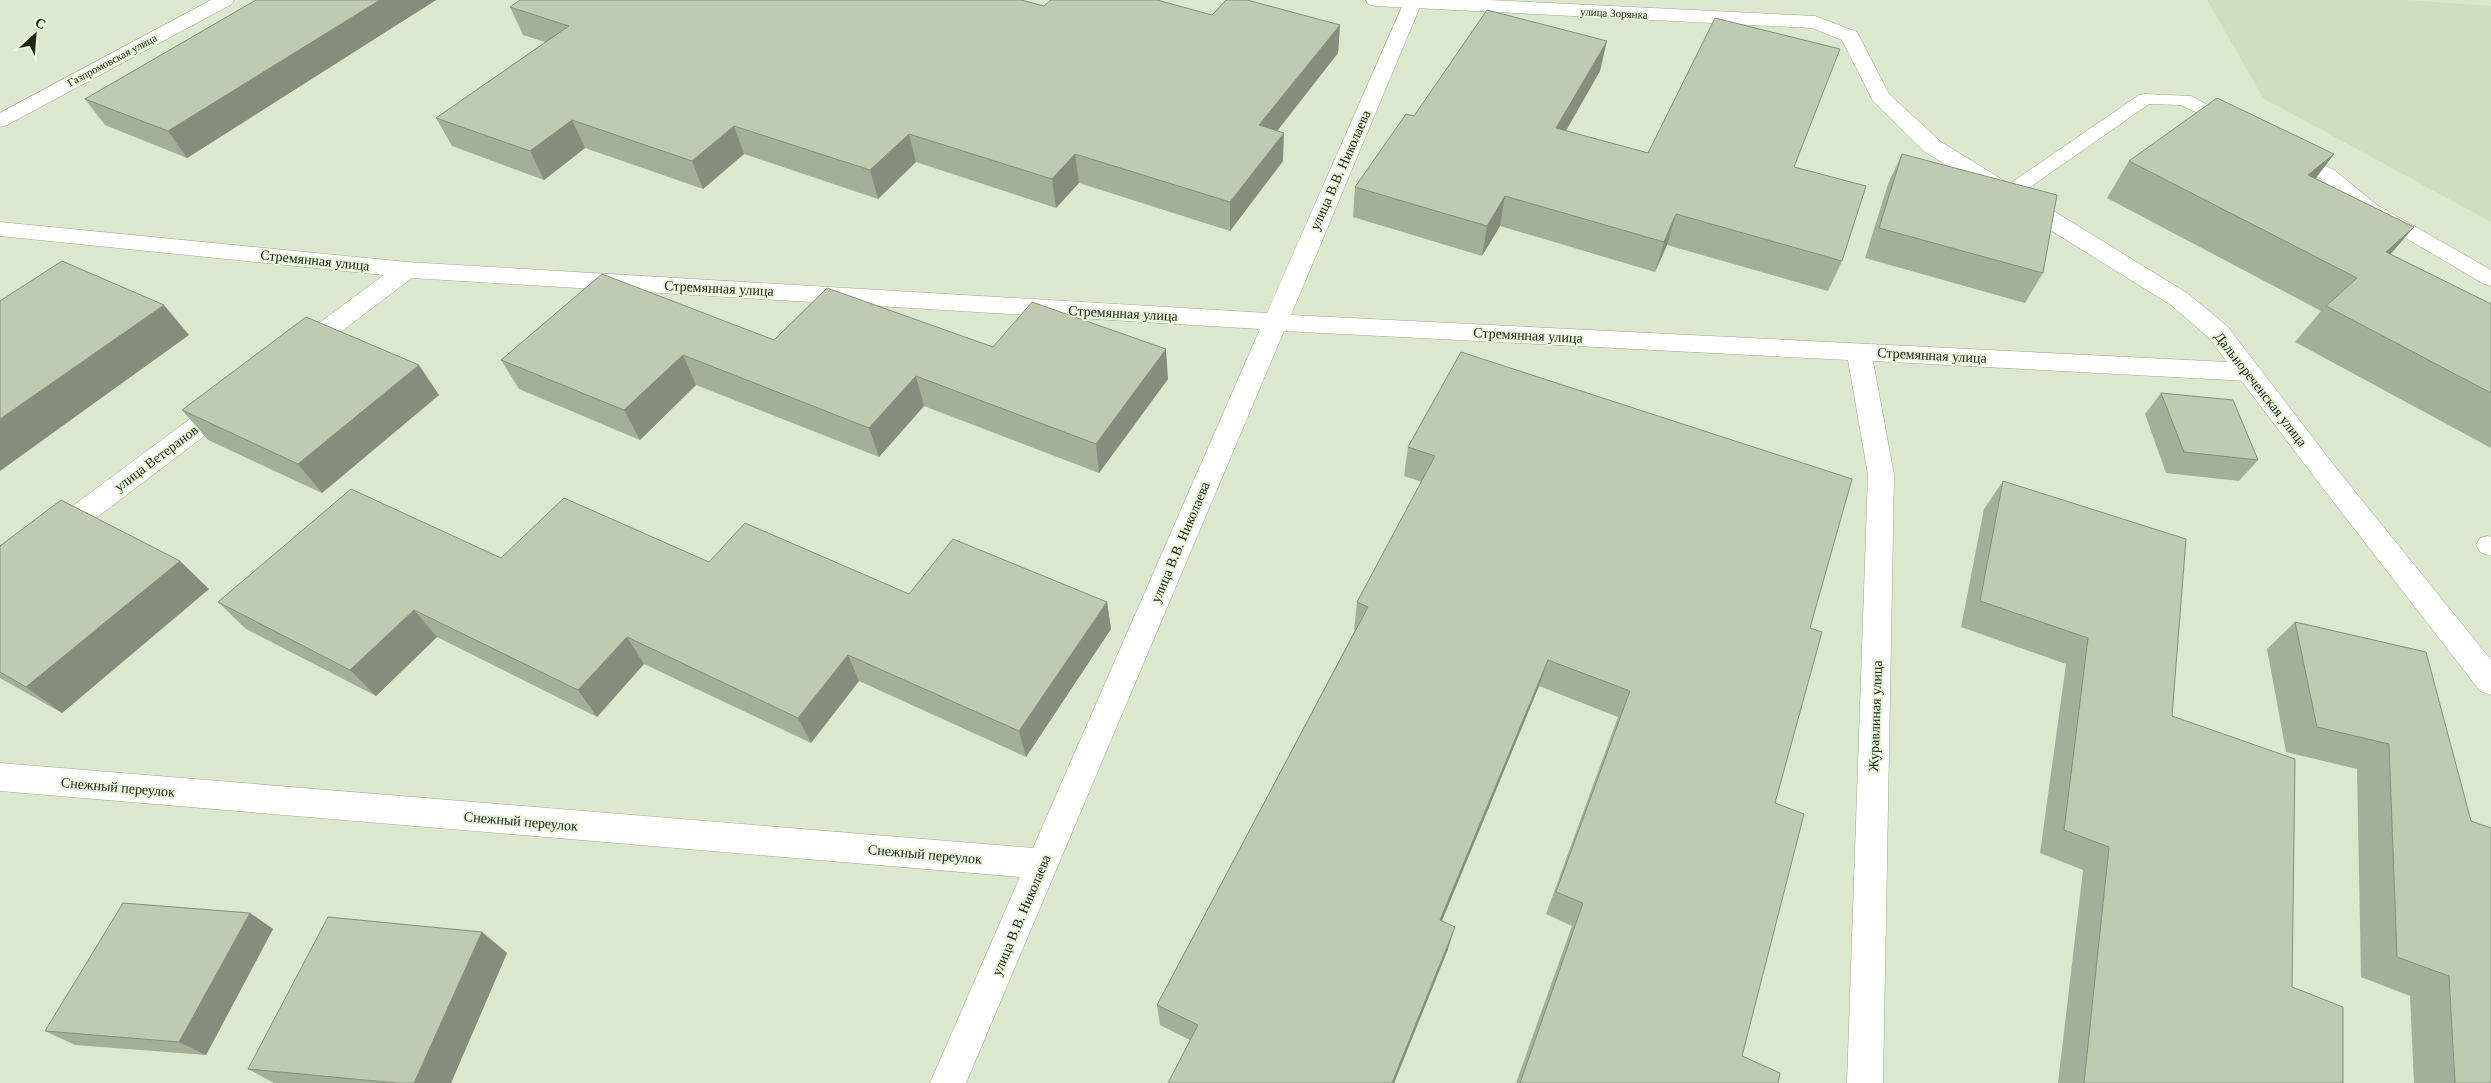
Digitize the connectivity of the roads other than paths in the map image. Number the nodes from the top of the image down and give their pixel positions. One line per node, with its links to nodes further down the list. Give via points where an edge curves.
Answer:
1 (225, 0): 5 (street, Газпромовская улица)
2 (1374, 0): 3 (street, улица Зорянка)
3 (1413, 2): 4 (street, улица Зорянка, via 1816,22); 12 (street, улица В.В. Николаева)
4 (1850, 36): 8 (street, Дальнореченская улица, via 1880,97 1933,148)
5 (0, 121)
6 (2244, 130): 8 (lane, via 2185,100 2145,99)
7 (2277, 148): 11 (lane, via 2327,174 2370,209)
8 (2009, 193): 15 (street, Дальнореченская улица, via 2178,298 2218,332)
9 (0, 229): 10 (street, Стремянная улица)
10 (408, 270): 12 (street, Стремянная улица); 14 (street)
11 (2491, 279)
12 (1274, 322): 13 (street, Стремянная улица); 20 (street, улица В.В. Николаева)
13 (1859, 351): 15 (street, Стремянная улица); 22 (street, Журавлиная улица, via 1881,475)
14 (280, 365)
15 (2248, 372): 18 (street, Дальнореченская улица)
16 (248, 389): 17 (street, улица Ветеранов)
17 (0, 575)
18 (2491, 682)
19 (0, 777): 20 (street, Снежный переулок)
20 (1043, 864): 21 (street, улица В.В. Николаева)
21 (948, 1083)
22 (1865, 1083)

